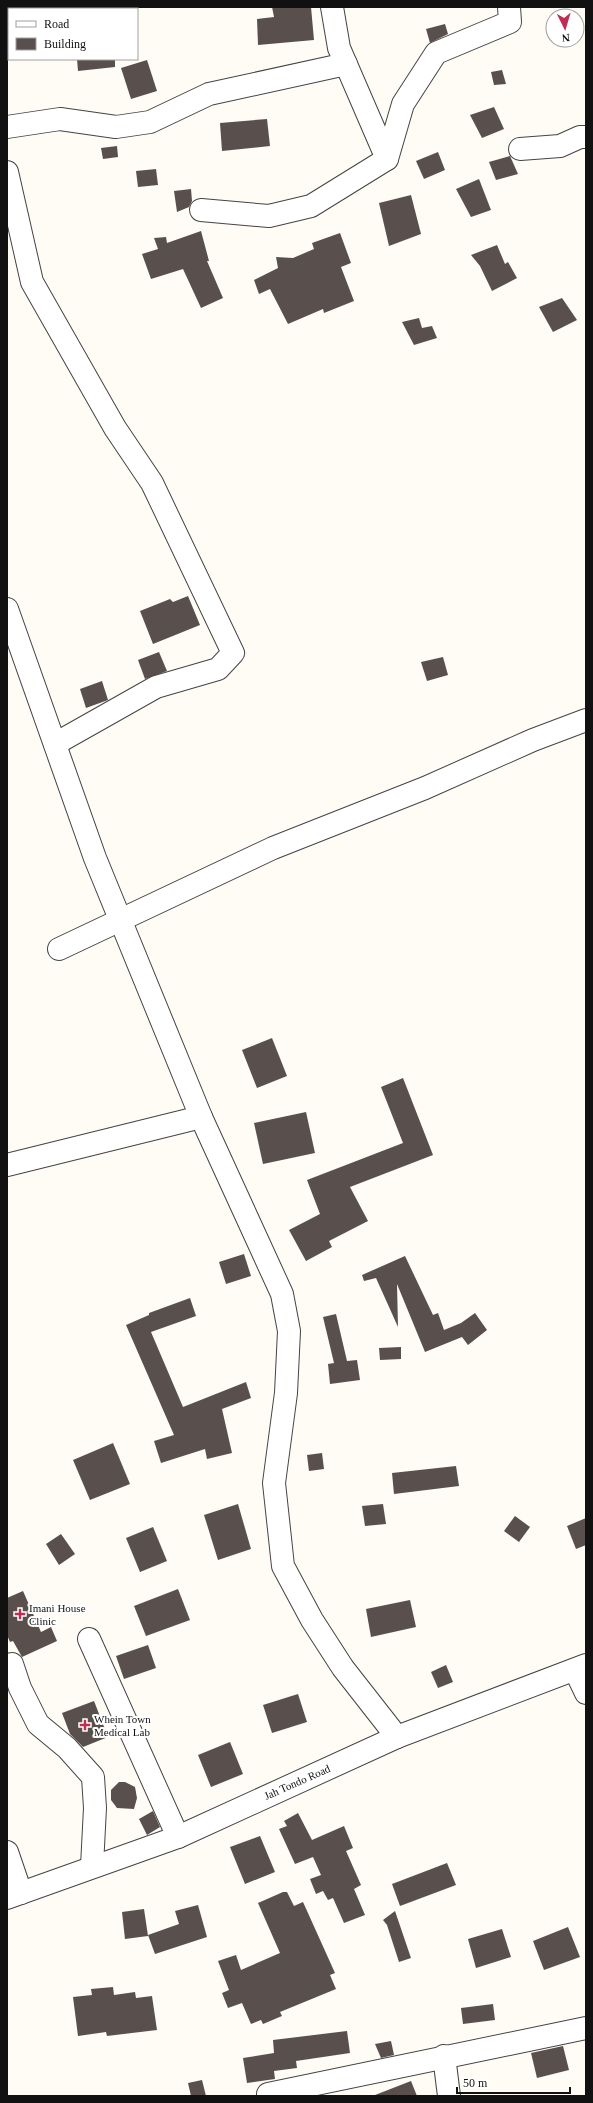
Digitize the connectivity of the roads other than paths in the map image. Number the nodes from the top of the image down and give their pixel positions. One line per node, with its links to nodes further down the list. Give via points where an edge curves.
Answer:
1 (332, 7): 3 (street, via 339,48)
2 (509, 7): 7 (street, via 510,22 436,53 404,104)
3 (346, 64): 4 (street, via 209,94 150,122 116,127 60,119); 7 (street)
4 (7, 127)
5 (586, 137): 6 (street, via 560,146)
6 (520, 149)
7 (387, 159): 9 (street, via 311,206 269,216)
8 (7, 172): 12 (street, via 32,282 115,428 152,483 233,653 218,669 156,687)
9 (201, 210)
10 (7, 609): 12 (street)
11 (586, 720): 13 (street, via 273,848)
12 (55, 744): 13 (street, via 95,858)
13 (121, 921): 14 (street); 15 (street)
14 (59, 949)
15 (201, 1117): 16 (street); 21 (street, via 282,1294 289,1331 286,1393 274,1484 283,1566 312,1620 343,1668)
16 (7, 1165)
17 (89, 1639): 22 (street)
18 (12, 1664): 24 (street, via 20,1688 38,1724 67,1748 93,1777 95,1808)
19 (580, 1668): 20 (street); 21 (street, Jah Tondo Road)
20 (586, 1693)
21 (397, 1737): 22 (street, Jah Tondo Road)
22 (178, 1837): 24 (street, Jah Tondo Road)
23 (7, 1852): 25 (street)
24 (92, 1866): 25 (street, Jah Tondo Road)
25 (14, 1895)
26 (586, 2028): 27 (street)
27 (444, 2056): 28 (street); 29 (street)
28 (268, 2094)
29 (449, 2096)

